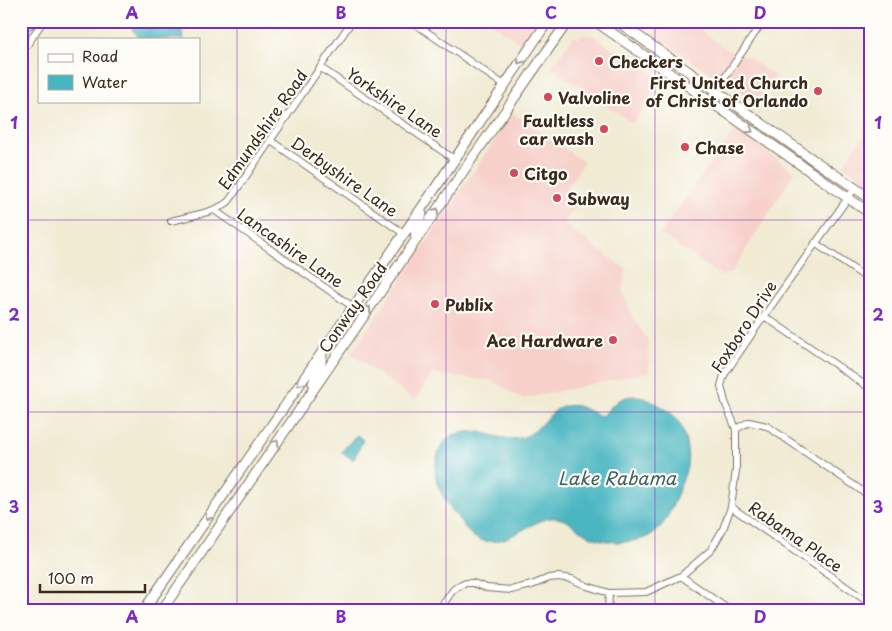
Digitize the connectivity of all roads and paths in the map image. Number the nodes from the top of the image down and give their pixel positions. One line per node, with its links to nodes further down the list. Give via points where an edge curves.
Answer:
1 (43, 21): 9 (street)
2 (352, 21): 10 (street, Edmundshire Road)
3 (411, 21): 11 (street)
4 (548, 21): 11 (main road, Conway Road, one-way to 11)
5 (568, 21): 28 (main road, Conway Road, one-way to 5)
6 (595, 21): 13 (main road)
7 (617, 21): 12 (main road)
8 (763, 21): 12 (street)
9 (21, 54)
10 (320, 68): 16 (street, Edmundshire Road); 17 (street, Yorkshire Lane)
11 (504, 85): 17 (main road, Conway Road)
12 (716, 91): 13 (street); 14 (main road)
13 (709, 101): 15 (main road)
14 (743, 110): 15 (street); 18 (main road)
15 (735, 120): 20 (main road, one-way to 20)
16 (271, 141): 24 (street, Edmundshire Road, via 229,201); 27 (street, Derbyshire Lane)
17 (454, 159): 21 (main road, Conway Road)
18 (841, 179): 19 (main road); 20 (street)
19 (855, 188): 22 (street, Foxboro Drive); 23 (main road)
20 (834, 189): 22 (main road)
21 (432, 193): 27 (main road, Conway Road); 28 (main road, via 418,222)
22 (848, 198): 25 (main road); 29 (street, Foxboro Drive)
23 (871, 199)
24 (214, 210): 26 (street, Edmundshire Road); 32 (street, Lancashire Lane)
25 (871, 214)
26 (171, 220)
27 (404, 233): 30 (main road); 32 (main road, Conway Road)
28 (416, 240): 30 (main road, Conway Road)
29 (816, 243): 31 (street); 33 (street, Foxboro Drive)
30 (398, 266): 36 (main road, Conway Road, one-way to 30)
31 (871, 281)
32 (353, 307): 34 (main road, Conway Road)
33 (764, 316): 35 (street); 37 (street, Foxboro Drive, via 724,375 721,386)
34 (322, 352): 36 (main road); 38 (main road, Conway Road, one-way to 38)
35 (871, 389)
36 (308, 397): 39 (main road, Conway Road, one-way to 36)
37 (736, 429): 40 (street, via 749,422 768,426); 41 (street, Foxboro Drive, via 736,470)
38 (236, 477): 39 (street); 45 (main road, Conway Road, one-way to 45)
39 (248, 484): 46 (main road, Conway Road)
40 (871, 498)
41 (731, 507): 42 (street, Foxboro Drive, via 711,550); 44 (street, Rabama Place)
42 (681, 576): 43 (street, Foxboro Drive, via 646,592); 49 (street)
43 (609, 593): 47 (street, Foxboro Drive, via 558,577 511,590 466,583 453,590); 48 (street)
44 (871, 604)
45 (144, 610)
46 (162, 610)
47 (439, 610)
48 (608, 610)
49 (729, 610)

